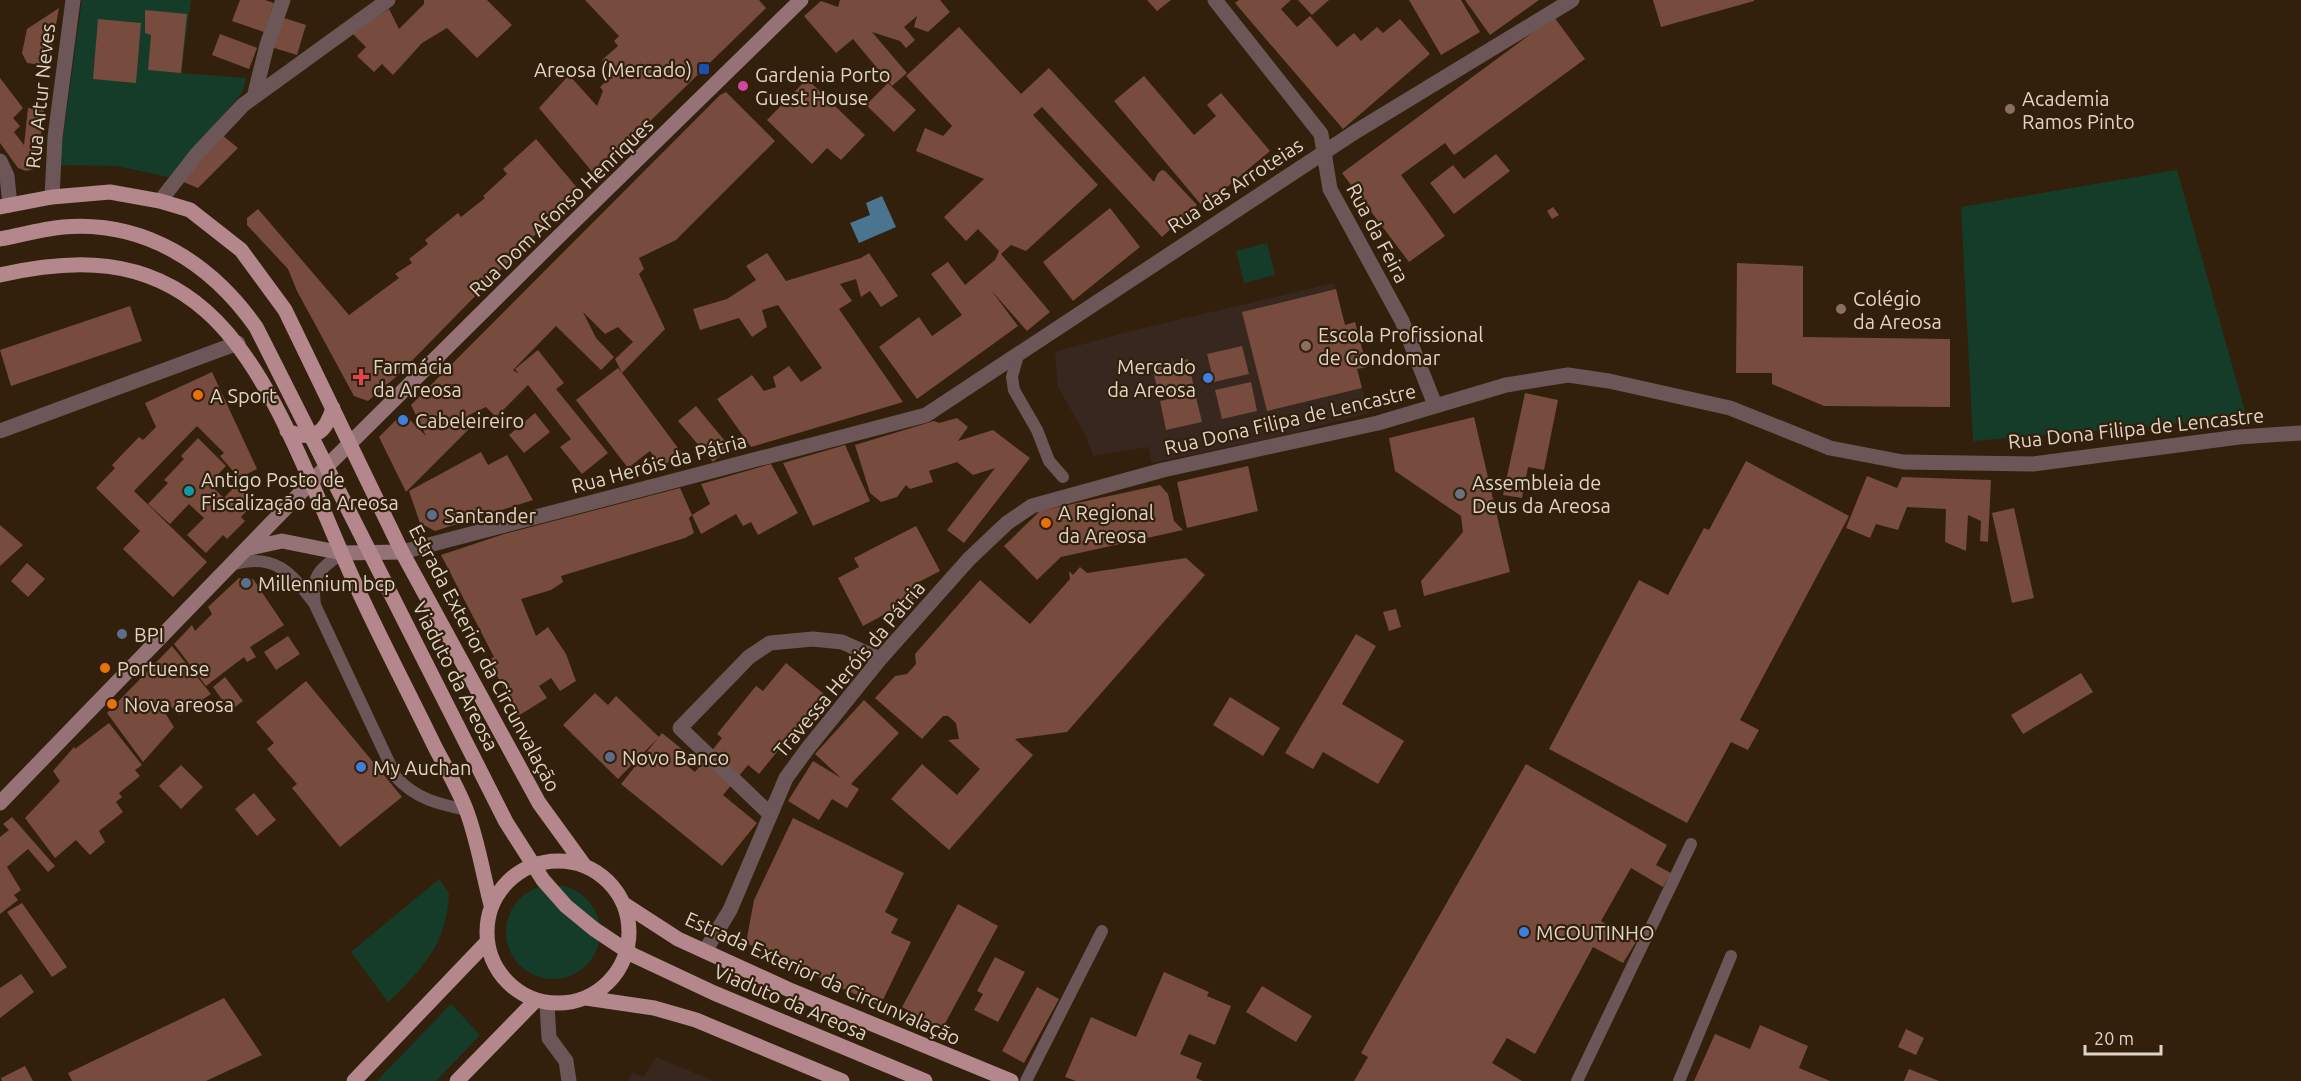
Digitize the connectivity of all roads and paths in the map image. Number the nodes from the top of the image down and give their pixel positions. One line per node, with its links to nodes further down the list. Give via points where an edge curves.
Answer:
1 (73, 0): 10 (street, Rua Artur Neves, via 55,137)
2 (282, 0): 7 (street)
3 (387, 0): 7 (street)
4 (801, 0): 23 (main road, Rua Dom Afonso Henriques)
5 (1572, 0): 8 (street, Rua das Arroteias)
6 (1220, 2): 8 (street, Rua da Feira, via 1315,124)
7 (254, 97): 11 (street, via 196,155)
8 (1324, 152): 16 (street, Rua das Arroteias); 17 (street, Rua da Feira, via 1330,189 1402,321)
9 (0, 161): 12 (street, via 7,176)
10 (52, 197): 11 (main road, Estrada Exterior da Circunvalação, via 110,192); 12 (main road, Estrada Exterior da Circunvalação)
11 (160, 201): 18 (main road, Estrada Exterior da Circunvalação, via 190,210 242,250 285,310)
12 (5, 206)
13 (0, 239): 50 (main road, Viaduto da Areosa, bridge, via 64,227 131,233 188,257 218,281 256,327 506,822 551,889 594,929 633,955)
14 (0, 275): 15 (main road, via 60,264 116,267 171,287 205,310)
15 (238, 343): 20 (street); 21 (main road)
16 (1018, 355): 19 (street, Rua das Arroteias); 24 (lane, via 1012,377 1014,390 1037,429 1049,461)
17 (1435, 405): 22 (street, Rua Dona Filipa de Lencastre, via 1506,385 1568,375 1730,408 1830,448 1903,462 2033,464 2240,437); 26 (street, Rua Dona Filipa de Lencastre, via 1378,423 1163,470)
18 (333, 408): 21 (main road, via 329,423 316,435 302,437); 23 (main road, Estrada Exterior da Circunvalação)
19 (926, 415): 28 (street, Rua Heróis da Pátria)
20 (0, 430)
21 (287, 431): 25 (main road)
22 (2301, 433)
23 (351, 444): 25 (main road, Rua Dom Afonso Henriques); 28 (main road, Estrada Exterior da Circunvalação)
24 (1063, 477)
25 (310, 483): 27 (main road, Rua Dom Afonso Henriques); 29 (main road)
26 (1032, 506): 32 (street, Travessa Heróis da Pátria, via 1008,522 969,559)
27 (250, 548): 29 (main road, via 282,542); 30 (main road, Rua Dom Afonso Henriques)
28 (402, 552): 29 (main road); 37 (main road, Estrada Exterior da Circunvalação, via 539,803)
29 (342, 553): 31 (lane, via 319,570 313,591); 34 (main road)
30 (234, 564): 31 (lane, via 249,560 276,565 294,576); 33 (main road, Rua Dom Afonso Henriques)
31 (315, 604): 34 (lane, via 396,777 408,790 431,803)
32 (880, 659): 35 (street, Travessa Heróis da Pátria, via 786,778); 35 (street, via 842,642 813,639 770,644 748,657 680,728)
33 (0, 803)
34 (466, 810): 39 (main road)
35 (770, 814): 42 (street, Travessa Heróis da Pátria, via 730,910)
36 (1691, 844): 53 (lane)
37 (584, 865): 38 (main road, via 601,875); 39 (main road, via 562,860 540,862 520,871 503,886)
38 (624, 904): 42 (main road, Estrada Exterior da Circunvalação); 44 (main road, via 628,948 619,969 605,986)
39 (491, 905): 41 (main road, via 486,923)
40 (1102, 931): 52 (lane)
41 (487, 942): 45 (main road, via 492,962 503,978 518,992); 46 (main road)
42 (705, 951): 51 (main road, Estrada Exterior da Circunvalação)
43 (1731, 956): 54 (lane)
44 (586, 998): 45 (main road, via 564,1005); 49 (main road, via 654,1008 696,1020)
45 (541, 1002): 47 (main road); 48 (street, via 549,1038 566,1061)
46 (354, 1081)
47 (457, 1081)
48 (569, 1081)
49 (842, 1081)
50 (925, 1081)
51 (1011, 1081)
52 (1026, 1081)
53 (1577, 1081)
54 (1679, 1081)

